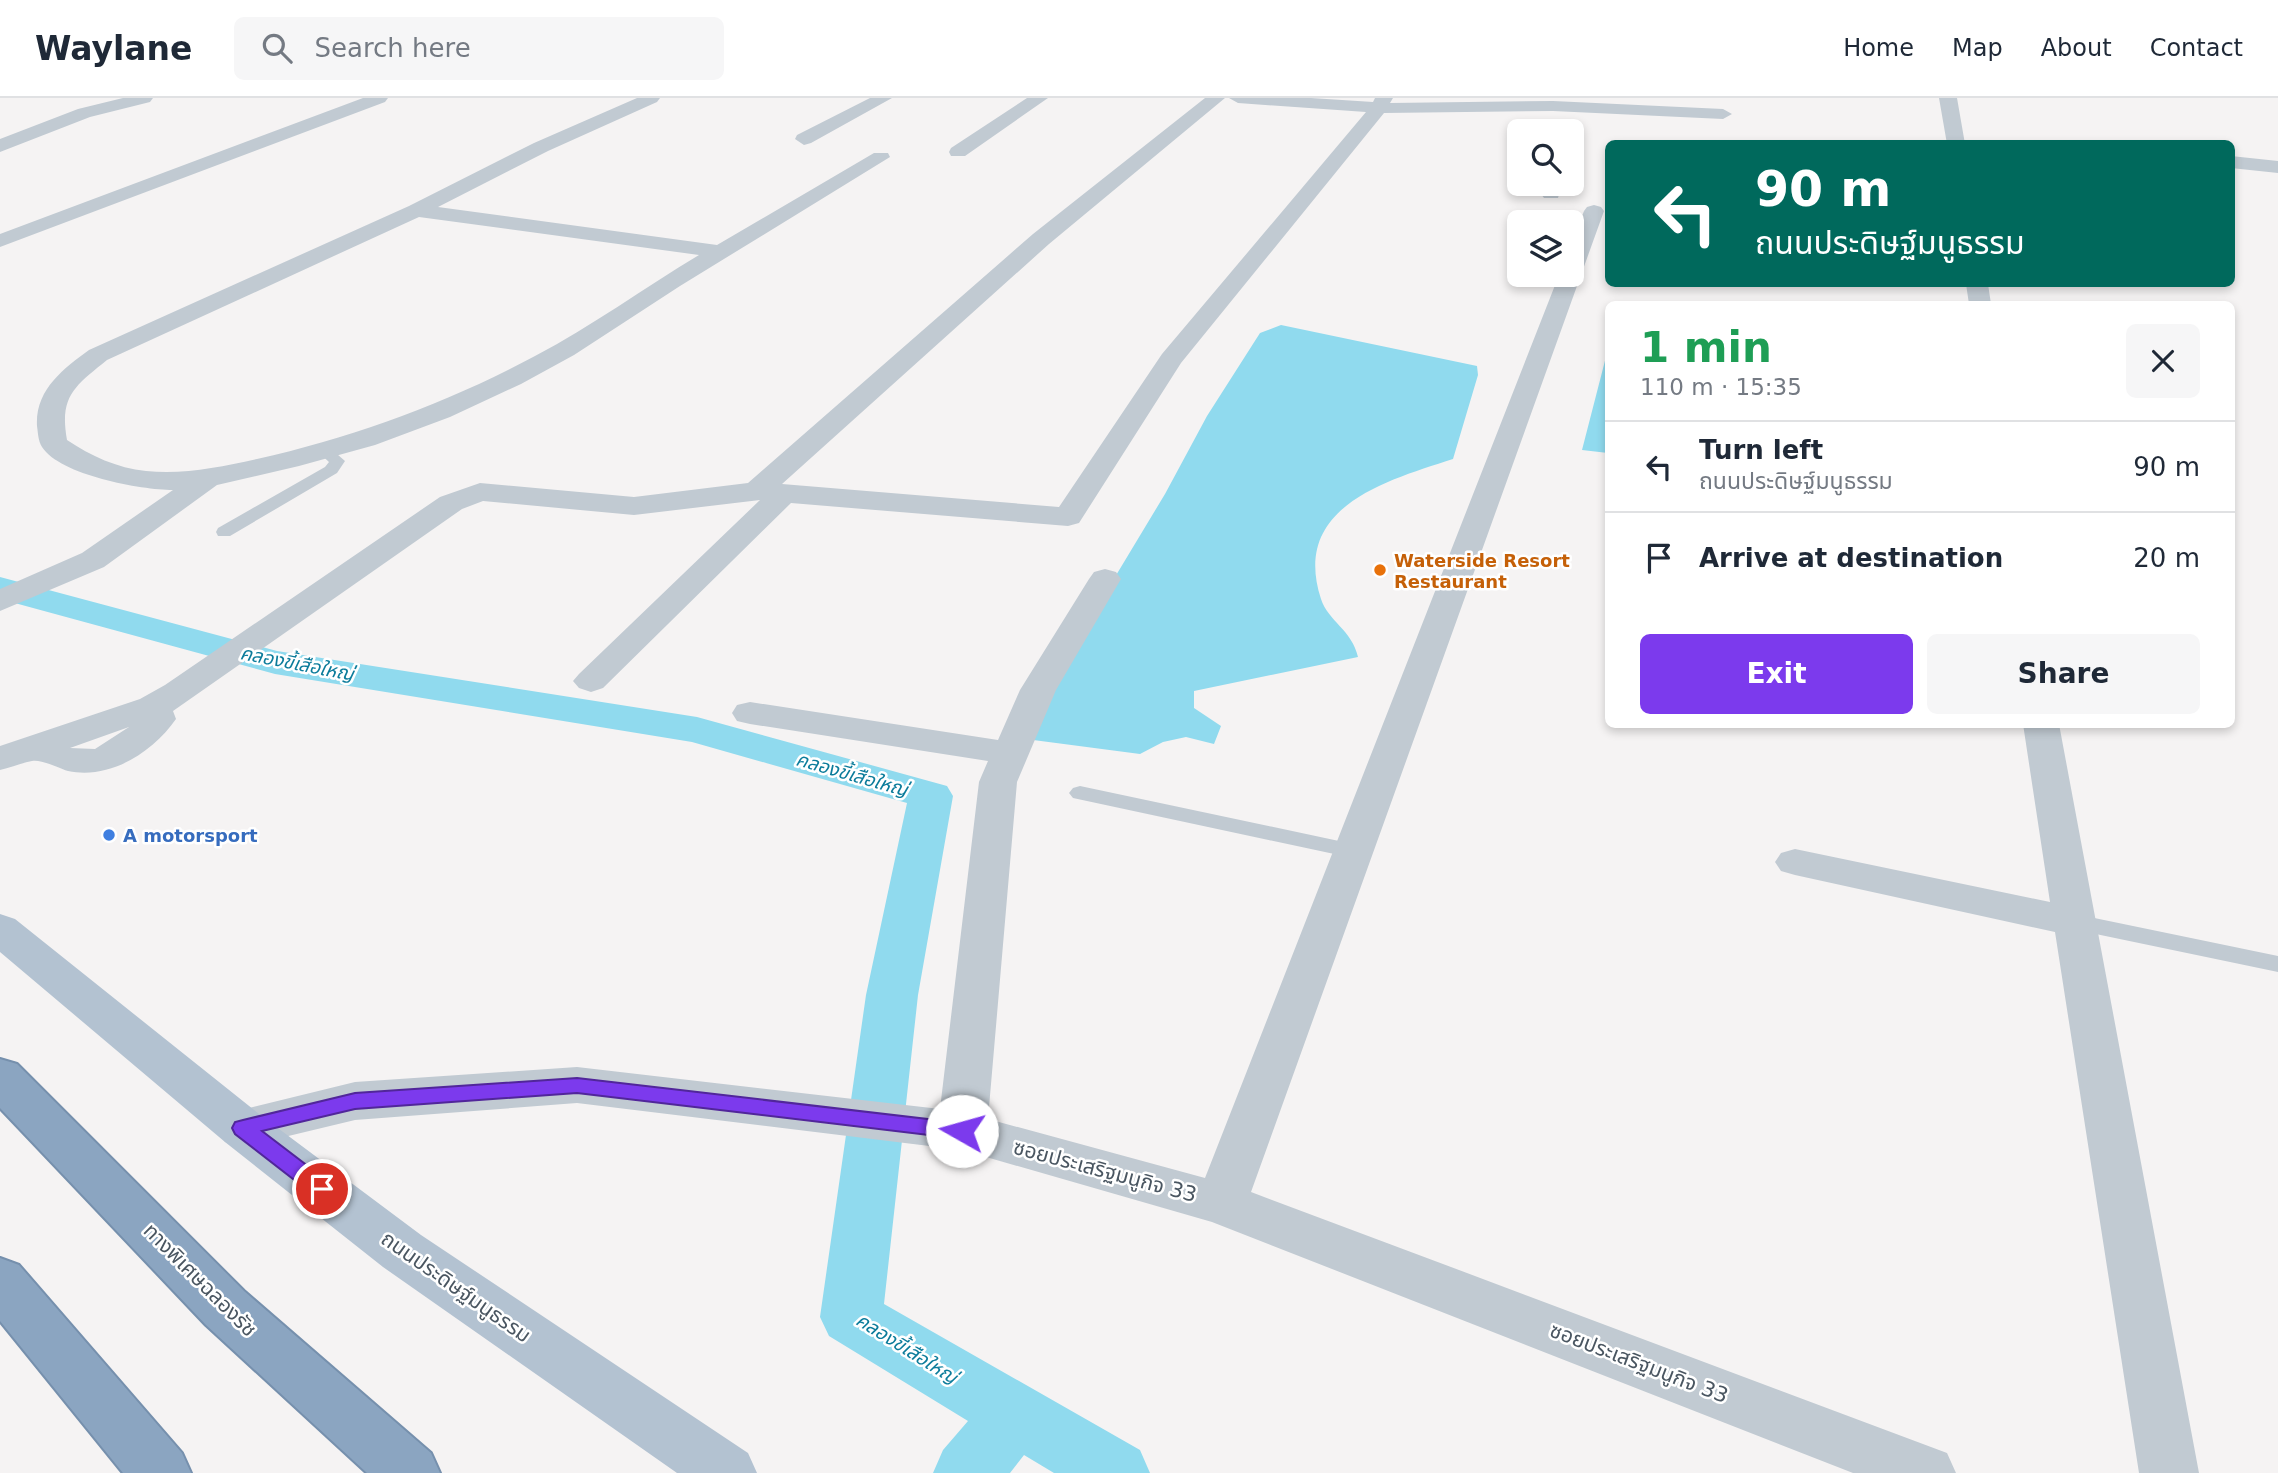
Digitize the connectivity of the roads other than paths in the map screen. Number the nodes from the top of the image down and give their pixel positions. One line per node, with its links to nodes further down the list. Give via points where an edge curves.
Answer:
1 (144, 98): 15 (street, via 84,113)
2 (379, 98): 25 (street)
3 (651, 98): 22 (street)
4 (883, 98): 13 (street)
5 (1039, 98): 16 (street)
6 (1216, 98): 31 (street, via 1041,239)
7 (1238, 98): 9 (street)
8 (1948, 98): 14 (street)
9 (1382, 103): 11 (street); 31 (street, via 1171,359 1068,517)
10 (1720, 106): 11 (street); 12 (street)
11 (1553, 108)
12 (1731, 134)
13 (804, 139)
14 (1955, 140)
15 (0, 146)
16 (958, 152)
17 (881, 157): 26 (street)
18 (2235, 162): 19 (street)
19 (2278, 167)
20 (2244, 181): 21 (street)
21 (2278, 184)
22 (416, 210): 26 (street); 30 (street, via 108,350 61,384 49,417 54,444 78,461)
23 (1594, 211): 24 (street)
24 (1584, 238)
25 (0, 241)
26 (721, 253): 28 (street, via 491,389 414,422)
27 (1566, 287): 41 (street)
28 (325, 452): 29 (street); 32 (lane, via 337,461 331,470)
29 (207, 478): 30 (street); 34 (street, via 93,560)
30 (148, 480): 34 (street, via 123,511 91,537)
31 (770, 492): 35 (street); 39 (street, via 634,506 480,492 451,503 153,707 158,719 121,751 74,761 34,746)
32 (224, 532)
33 (1105, 579): 38 (street, via 1038,690)
34 (14, 585)
35 (591, 681)
36 (750, 713): 38 (street)
37 (2042, 728): 43 (street)
38 (1010, 753): 48 (street, via 998,782)
39 (0, 759)
40 (1080, 793): 41 (lane)
41 (1353, 851): 49 (street)
42 (1796, 862): 43 (street)
43 (2075, 922): 45 (lane); 55 (street)
44 (0, 929): 47 (main road, ถนนประดิษฐ์มนูธรรม)
45 (2278, 964)
46 (0, 1077): 52 (highway, ทางพิเศษฉลองรัช, via 225,1308)
47 (243, 1128): 48 (street, ซอยประเสริฐมนูกิจ 33, via 355,1101 577,1085); 53 (main road, ถนนประดิษฐ์มนูธรรม, via 402,1251)
48 (962, 1131): 49 (street, ซอยประเสริฐมนูกิจ 33)
49 (1221, 1203): 54 (street, ซอยประเสริฐมนูกิจ 33)
50 (0, 1281): 51 (highway)
51 (161, 1473)
52 (410, 1473)
53 (727, 1473)
54 (1926, 1473)
55 (2169, 1473)

